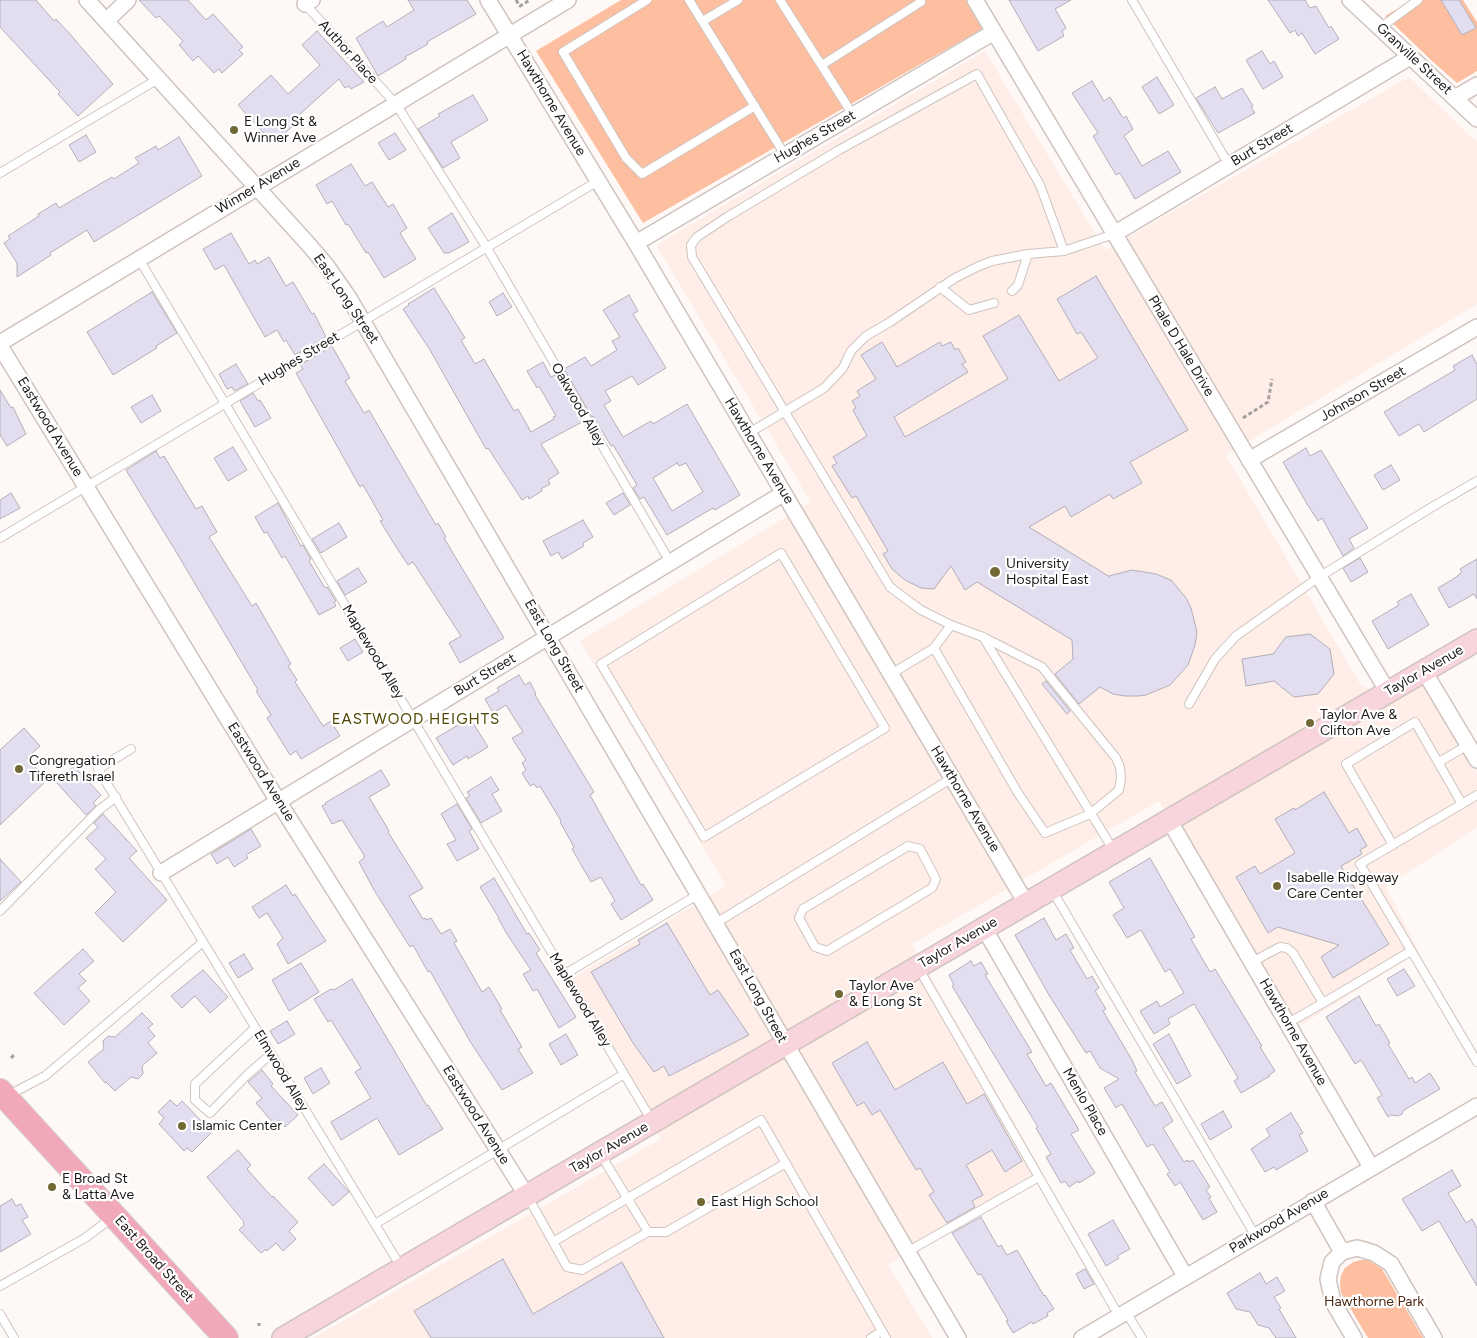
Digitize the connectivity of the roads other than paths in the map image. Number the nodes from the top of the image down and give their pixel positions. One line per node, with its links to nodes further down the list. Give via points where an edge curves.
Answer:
1 (87, 0): 15 (street, East Long Street)
2 (128, 0): 15 (street)
3 (488, 0): 19 (street, Hawthorne Avenue)
4 (568, 0): 19 (street, Winner Avenue)
5 (647, 0): 26 (lane, via 562,52 626,158 642,174)
6 (689, 0): 16 (lane)
7 (738, 0): 16 (lane)
8 (780, 0): 21 (lane)
9 (920, 0): 21 (lane)
10 (975, 0): 18 (street, Phale D Hale Drive)
11 (1132, 0): 30 (lane)
12 (1350, 0): 17 (street, Granville Street)
13 (1418, 0): 17 (lane)
14 (306, 2): 25 (lane, Author Place)
15 (106, 21): 22 (street, East Long Street)
16 (703, 21): 26 (lane)
17 (1380, 28): 20 (street, Granville Street)
18 (994, 32): 27 (street, Hughes Street); 34 (street, Phale D Hale Drive)
19 (510, 36): 25 (street, Winner Avenue); 32 (street, Hawthorne Avenue)
20 (1410, 57): 24 (street, Granville Street); 30 (street, Burt Street)
21 (822, 65): 27 (lane)
22 (158, 79): 31 (lane); 33 (street, East Long Street)
23 (1477, 85): 24 (street)
24 (1455, 98): 28 (street, Granville Street)
25 (396, 104): 33 (street, Winner Avenue); 36 (lane, Author Place)
26 (755, 106): 29 (lane)
27 (853, 115): 29 (street, Hughes Street)
28 (1477, 119)
29 (785, 155): 35 (street, Hughes Street)
30 (1229, 165): 34 (street, Burt Street)
31 (0, 173)
32 (598, 181): 35 (street, Hawthorne Avenue); 36 (lane, Hughes Street)
33 (257, 187): 39 (street, Winner Avenue); 43 (street, East Long Street, via 326,265)
34 (1114, 234): 37 (lane); 49 (street, Phale D Hale Drive)
35 (636, 243): 48 (street, Hawthorne Avenue)
36 (487, 248): 43 (lane, Hughes Street); 54 (lane, Oakwood Alley)
37 (1064, 251): 38 (lane); 47 (lane, via 1040,185 977,74 839,150 697,237 691,245 692,256)
38 (1028, 254): 40 (lane, via 979,266); 41 (lane, via 1018,285)
39 (139, 259): 45 (street, Winner Avenue); 46 (lane, Maplewood Alley)
40 (940, 287): 42 (lane, via 969,310); 47 (lane, via 866,336 850,350 843,368 824,388)
41 (1012, 292)
42 (994, 303)
43 (363, 321): 46 (lane, Hughes Street); 58 (street, East Long Street)
44 (1477, 327): 49 (street, Johnson Street)
45 (0, 345): 51 (street, Eastwood Avenue)
46 (225, 403): 51 (lane, Hughes Street); 66 (lane, Maplewood Alley)
47 (785, 411): 48 (lane); 57 (lane, via 890,587 921,610)
48 (749, 433): 52 (street, Hawthorne Avenue)
49 (1249, 460): 55 (street, Phale D Hale Drive)
50 (1477, 481): 55 (lane)
51 (86, 486): 53 (lane, Hughes Street); 74 (street, Eastwood Avenue)
52 (784, 493): 54 (street, Burt Street); 63 (street, Hawthorne Avenue)
53 (0, 538)
54 (670, 562): 58 (street, Burt Street)
55 (1319, 577): 64 (street, Phale D Hale Drive); 65 (lane, via 1236,636 1215,659)
56 (691, 608): 56 (lane, via 600,664 704,837 885,728 781,554)
57 (951, 625): 59 (lane); 61 (lane)
58 (548, 636): 66 (street, Burt Street); 83 (street, East Long Street)
59 (983, 637): 76 (lane); 76 (lane, via 1042,666 1116,758 1120,767 1119,790)
60 (1477, 640): 62 (main road, Taylor Avenue)
61 (934, 648): 63 (lane); 76 (lane, via 1018,793 1045,833)
62 (1424, 671): 64 (main road, Taylor Avenue); 67 (street)
63 (891, 674): 71 (street, Hawthorne Avenue)
64 (1388, 692): 77 (main road, Taylor Avenue)
65 (1189, 704)
66 (413, 719): 74 (street, Burt Street); 92 (lane, Maplewood Alley)
67 (1468, 745): 69 (street); 70 (lane)
68 (131, 749): 73 (lane, Elmwood Alley, via 98,769)
69 (1477, 760)
70 (1439, 762): 75 (lane); 78 (lane, via 1415,722 1346,764)
71 (952, 778): 84 (street, Hawthorne Avenue); 86 (lane)
72 (1477, 795): 75 (lane)
73 (116, 797): 80 (lane, Elmwood Alley); 85 (lane, via 99,810)
74 (278, 801): 80 (street, Burt Street); 103 (street, Eastwood Avenue)
75 (1462, 804): 78 (lane)
76 (1090, 814): 79 (lane)
77 (1169, 820): 79 (main road, Taylor Avenue); 90 (street, Hawthorne Avenue)
78 (1393, 845): 89 (lane, via 1360,864)
79 (1114, 852): 82 (main road, Taylor Avenue)
80 (162, 873): 88 (lane, Elmwood Alley)
81 (856, 876): 81 (lane, via 908,846 920,849 936,880 932,888 827,951 815,948 799,918 803,909)
82 (1051, 889): 84 (main road, Taylor Avenue); 114 (lane)
83 (699, 894): 86 (street, East Long Street); 92 (lane)
84 (1026, 903): 87 (main road, Taylor Avenue)
85 (0, 911)
86 (716, 923): 96 (street, East Long Street)
87 (984, 928): 91 (main road, Taylor Avenue); 119 (street, Menlo Place)
88 (203, 942): 95 (lane, Elmwood Alley); 100 (lane, via 45,1076)
89 (1412, 951): 93 (lane); 98 (lane)
90 (1252, 962): 93 (lane, via 1280,947 1287,948); 94 (street, Hawthorne Avenue)
91 (917, 967): 96 (main road, Taylor Avenue); 107 (lane)
92 (565, 974): 99 (lane, Maplewood Alley)
93 (1323, 1003): 94 (lane)
94 (1288, 1023): 106 (street, Hawthorne Avenue)
95 (255, 1028): 97 (lane, Elmwood Alley); 97 (lane, via 195,1084 196,1100 210,1113)
96 (785, 1044): 102 (main road, Taylor Avenue); 116 (street, East Long Street)
97 (271, 1054): 112 (lane, Elmwood Alley)
98 (1477, 1062)
99 (624, 1074): 102 (lane, Maplewood Alley); 103 (lane)
100 (2, 1097): 111 (main road, East Broad Street)
101 (1477, 1106): 106 (street, Parkwood Avenue)
102 (653, 1123): 104 (main road, Taylor Avenue)
103 (498, 1150): 108 (street, Eastwood Avenue); 112 (lane)
104 (600, 1153): 108 (main road, Taylor Avenue); 109 (lane)
105 (786, 1163): 109 (lane, via 761,1120); 113 (lane, via 666,1232); 123 (lane)
106 (1371, 1167): 110 (street, Parkwood Avenue)
107 (1039, 1177): 116 (lane); 122 (lane)
108 (527, 1196): 115 (lane); 118 (main road, Taylor Avenue)
109 (627, 1198): 113 (lane); 115 (lane)
110 (1313, 1201): 114 (street, Parkwood Avenue); 117 (street)
111 (115, 1216): 120 (lane, via 85,1238); 125 (main road, East Broad Street)
112 (375, 1224): 118 (lane, Elmwood Alley)
113 (648, 1232): 115 (lane, via 582,1270 568,1267)
114 (1255, 1235): 119 (street, Parkwood Avenue)
115 (553, 1242)
116 (907, 1252): 128 (street, East Long Street)
117 (1342, 1252): 131 (street, via 1332,1262 1328,1278 1333,1302); 132 (street, via 1357,1248 1374,1252 1391,1264)
118 (402, 1268): 126 (main road, Taylor Avenue)
119 (1185, 1276): 122 (street, Parkwood Avenue)
120 (0, 1286)
121 (0, 1314): 124 (lane)
122 (1123, 1314): 129 (street, Parkwood Avenue); 130 (lane)
123 (884, 1335): 127 (lane)
124 (14, 1338)
125 (226, 1338)
126 (284, 1338)
127 (871, 1338)
128 (958, 1338)
129 (1082, 1338)
130 (1142, 1338)
131 (1354, 1338)
132 (1434, 1338)

